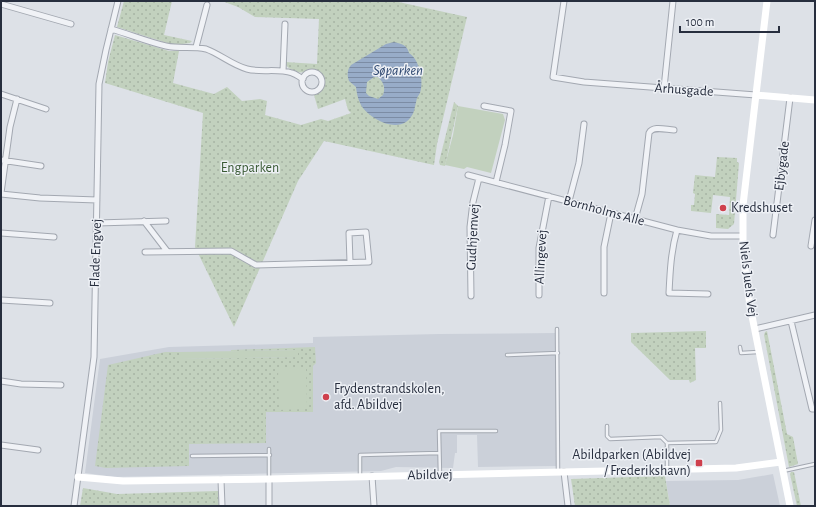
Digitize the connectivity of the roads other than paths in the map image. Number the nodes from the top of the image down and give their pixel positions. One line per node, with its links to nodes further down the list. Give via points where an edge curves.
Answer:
1 (118, 1): 9 (street, Flade Engvej)
2 (564, 1): 13 (street, Århusgade, via 553,77)
3 (674, 1): 13 (street)
4 (767, 1): 15 (street, Niels Juels Vej)
5 (1, 4): 7 (street)
6 (207, 5): 10 (street)
7 (71, 24)
8 (285, 24): 11 (street)
9 (111, 29): 10 (street, via 166,46); 30 (street, Flade Engvej, via 99,84)
10 (196, 47): 11 (street, via 214,52 229,62 255,71)
11 (283, 71): 12 (street)
12 (303, 79)
13 (664, 88): 15 (street, Århusgade)
14 (1, 94): 17 (street)
15 (756, 95): 16 (street, Århusgade); 41 (street, Niels Juels Vej, via 743,205)
16 (790, 98): 18 (street, Århusgade); 40 (street, Ejbygade)
17 (17, 99): 20 (street); 23 (street)
18 (815, 100)
19 (484, 106): 27 (street, via 511,111)
20 (46, 109)
21 (584, 124): 31 (street, via 579,163)
22 (674, 130): 33 (street, via 650,130 642,194)
23 (3, 160): 24 (street); 28 (street)
24 (41, 166)
25 (468, 175): 26 (street, Bornholms Alle)
26 (479, 178): 27 (street, Bornholms Alle); 50 (street, Gudhjemvej, via 470,227)
27 (496, 182): 29 (street, Bornholms Alle)
28 (1, 193): 30 (street, via 40,198)
29 (549, 196): 31 (street, Bornholms Alle); 49 (street, Allingevej, via 539,248)
30 (97, 200): 37 (street, Flade Engvej)
31 (569, 202): 32 (street, Bornholms Alle)
32 (611, 213): 33 (street, Bornholms Alle); 47 (street, via 604,247)
33 (635, 219): 38 (street, Bornholms Alle)
34 (815, 220): 43 (street)
35 (144, 221): 36 (street); 37 (street); 44 (street)
36 (166, 221)
37 (97, 222): 81 (street, Flade Engvej, via 94,357)
38 (677, 230): 41 (street, Bornholms Alle, via 711,236); 48 (street, via 670,264 669,293)
39 (1, 233): 42 (street)
40 (773, 235)
41 (742, 236): 55 (street, Niels Juels Vej, via 746,283)
42 (54, 237)
43 (812, 246)
44 (167, 251): 45 (street); 46 (street, via 231,251 256,265)
45 (145, 252)
46 (350, 262): 46 (street, via 368,262 366,232 349,232)
47 (604, 293)
48 (708, 294)
49 (539, 295)
50 (471, 296)
51 (1, 300): 52 (street)
52 (50, 303)
53 (815, 315): 54 (street)
54 (791, 321): 55 (street); 64 (street, via 812,409)
55 (755, 329): 58 (street, Niels Juels Vej)
56 (557, 330): 59 (lane)
57 (740, 347): 58 (lane, via 741,353)
58 (759, 352): 74 (street, Niels Juels Vej)
59 (558, 354): 60 (lane); 78 (lane)
60 (507, 355)
61 (1, 381): 62 (street)
62 (61, 385)
63 (720, 403): 67 (lane, via 721,430 716,442)
64 (815, 409)
65 (607, 426): 67 (lane, via 607,436 610,439 661,437)
66 (496, 431): 71 (lane, via 439,431)
67 (667, 443): 76 (lane)
68 (1, 445): 70 (street)
69 (270, 449): 72 (lane)
70 (38, 450)
71 (439, 453): 79 (lane); 82 (lane, via 360,455)
72 (270, 455): 73 (lane); 83 (lane)
73 (192, 456)
74 (781, 462): 76 (street, Abildvej, via 736,468); 77 (street, Niels Juels Vej)
75 (815, 464): 77 (lane)
76 (668, 470): 78 (street, Abildvej)
77 (783, 471): 90 (street, Niels Juels Vej)
78 (561, 472): 79 (street, Abildvej); 89 (street)
79 (440, 475): 80 (street, Abildvej)
80 (372, 476): 82 (street, Abildvej); 88 (street)
81 (78, 477): 84 (street, Abildvej, via 122,481); 85 (street, Flade Engvej)
82 (360, 477): 83 (street, Abildvej)
83 (269, 479): 84 (street, Abildvej); 87 (street)
84 (221, 480): 86 (street)
85 (74, 506)
86 (222, 506)
87 (269, 506)
88 (374, 506)
89 (568, 506)
90 (790, 506)

